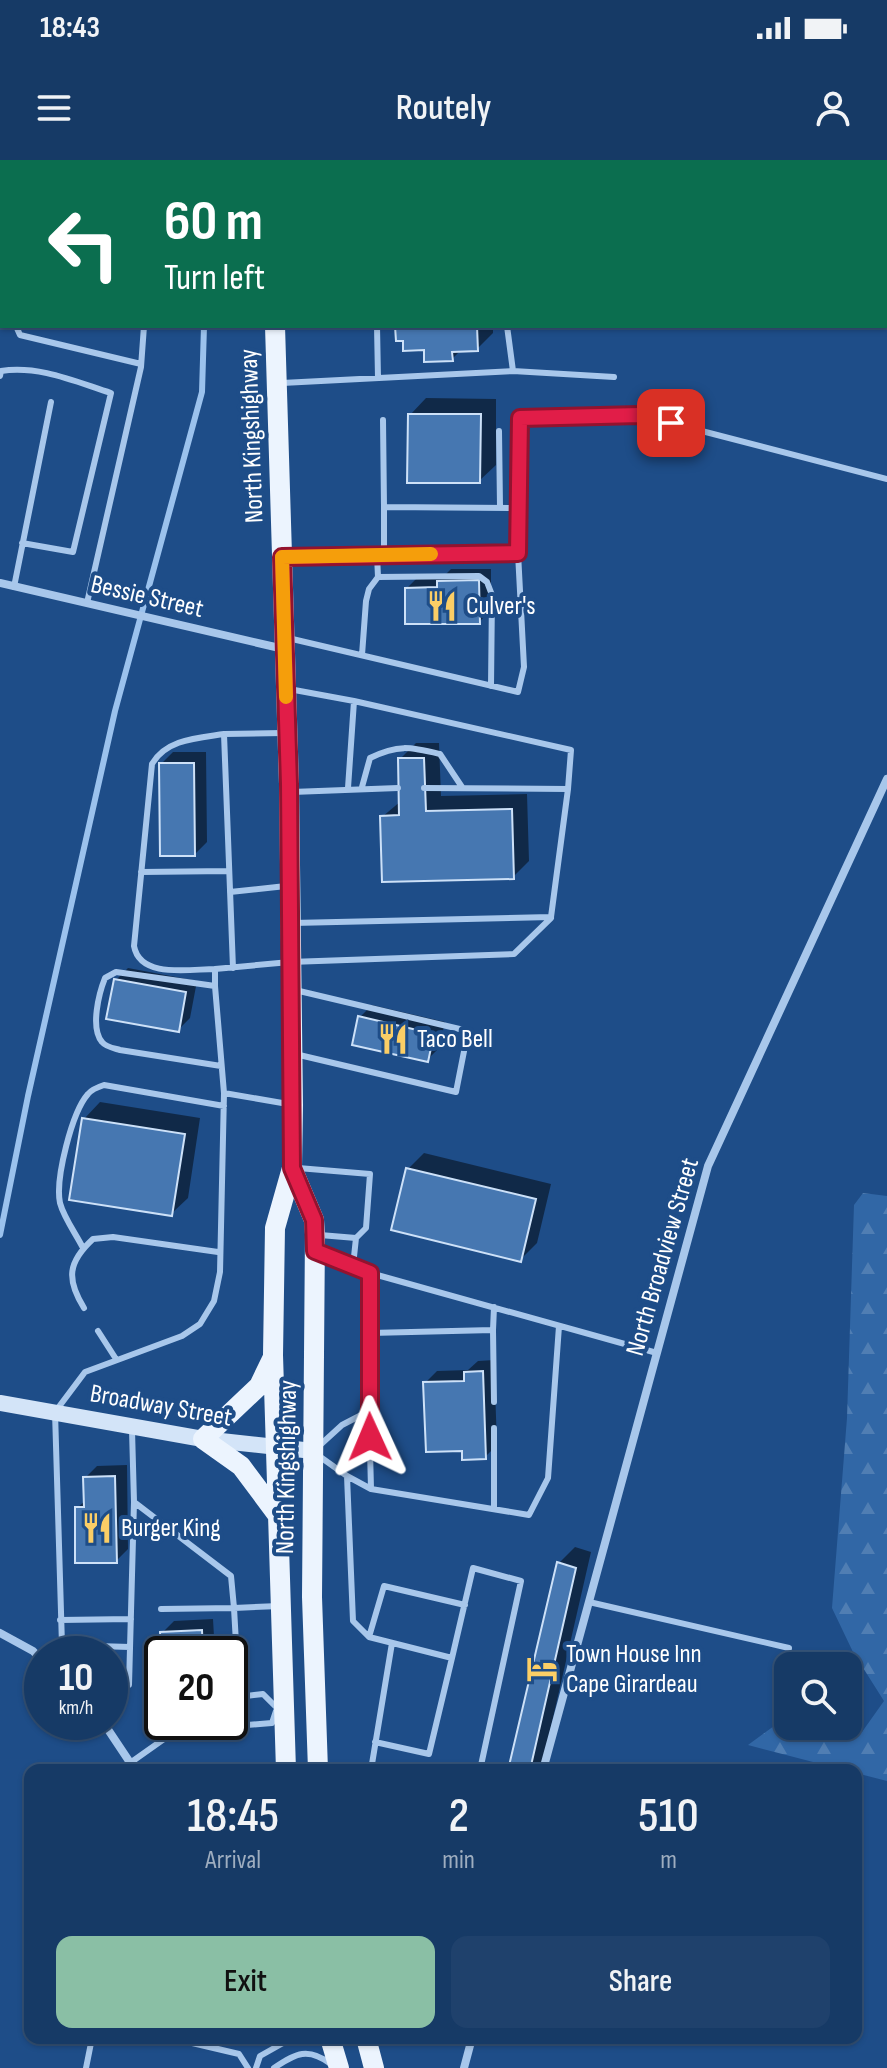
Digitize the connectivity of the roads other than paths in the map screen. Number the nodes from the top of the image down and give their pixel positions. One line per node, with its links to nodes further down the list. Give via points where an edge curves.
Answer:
1 (17, 328): 6 (lane, via 20,335)
2 (144, 328): 6 (lane)
3 (275, 328): 11 (main road, North Kingshighway)
4 (377, 328): 10 (lane)
5 (507, 328): 7 (lane)
6 (141, 364): 26 (lane)
7 (513, 371): 9 (lane); 10 (lane)
8 (0, 376): 19 (lane, via 1,371 19,368 111,393 73,552)
9 (614, 377)
10 (378, 378): 11 (lane)
11 (277, 384): 22 (main road, North Kingshighway)
12 (51, 402): 19 (lane)
13 (383, 420): 16 (lane)
14 (499, 431): 17 (lane)
15 (887, 479): 18 (lane, via 640,415 520,418)
16 (384, 507): 17 (lane); 21 (lane)
17 (500, 507): 18 (lane)
18 (519, 508): 20 (lane)
19 (22, 543): 25 (lane)
20 (518, 553): 21 (lane); 29 (lane, via 524,667 518,692)
21 (380, 555): 22 (lane); 23 (lane)
22 (282, 557): 27 (main road, North Kingshighway)
23 (378, 577): 28 (lane, via 366,601); 29 (lane, via 479,576 487,582 492,595)
24 (0, 583): 25 (street, Bessie Street)
25 (14, 587): 26 (street, Bessie Street)
26 (87, 603): 27 (street, Bessie Street)
27 (284, 643): 28 (lane); 30 (main road, North Kingshighway)
28 (362, 655): 29 (lane)
29 (491, 686)
30 (285, 688): 31 (lane); 32 (main road, North Kingshighway)
31 (354, 701): 37 (lane); 40 (lane, via 571,750)
32 (286, 732): 33 (lane); 41 (main road, North Kingshighway)
33 (224, 734): 42 (lane); 43 (lane, via 174,744 157,755 149,779)
34 (887, 779): 71 (street, North Broadview Street, via 708,1166)
35 (362, 787): 36 (lane, via 370,758 389,748 411,747 440,754); 37 (lane); 38 (lane)
36 (462, 787): 39 (lane); 40 (lane)
37 (348, 788): 41 (lane)
38 (398, 788)
39 (424, 788)
40 (568, 789): 46 (lane)
41 (288, 792): 44 (main road, North Kingshighway)
42 (229, 871): 43 (lane); 45 (lane)
43 (141, 872): 50 (lane, via 136,954 155,968)
44 (289, 885): 45 (lane); 47 (main road, North Kingshighway)
45 (230, 892): 49 (lane)
46 (551, 917): 47 (lane); 48 (lane, via 514,954)
47 (289, 923): 48 (main road, North Kingshighway)
48 (290, 962): 49 (lane); 52 (main road, North Kingshighway)
49 (233, 968): 50 (lane)
50 (215, 969): 51 (lane)
51 (215, 986): 54 (lane); 54 (lane, via 116,972 103,983 96,1022 105,1046)
52 (291, 989): 53 (main road, North Kingshighway); 53 (lane, via 468,1031 456,1092)
53 (292, 1053): 56 (main road, North Kingshighway)
54 (221, 1066): 55 (lane)
55 (224, 1093): 56 (lane); 57 (lane)
56 (293, 1105): 58 (main road, North Kingshighway)
57 (224, 1106): 61 (lane, via 104,1085 88,1093 63,1155 59,1189 62,1209); 62 (lane)
58 (292, 1168): 59 (lane, via 370,1174 366,1228); 60 (main road, North Kingshighway, via 314,1220); 72 (main road, North Kingshighway, via 275,1228)
59 (356, 1238): 60 (lane); 63 (lane)
60 (315, 1242): 63 (lane); 82 (main road, North Kingshighway)
61 (83, 1248): 62 (lane, via 93,1239 113,1237); 66 (lane, via 71,1278)
62 (218, 1252): 73 (lane, via 218,1289 200,1324 182,1336)
63 (353, 1266): 64 (lane)
64 (370, 1273): 65 (lane); 70 (lane)
65 (494, 1307): 67 (lane); 68 (lane)
66 (84, 1308)
67 (559, 1326): 71 (lane); 86 (lane, via 548,1478 529,1515)
68 (493, 1330): 70 (lane); 74 (lane)
69 (98, 1331): 73 (lane)
70 (370, 1333): 76 (lane)
71 (657, 1353): 88 (street, North Broadview Street)
72 (273, 1355): 80 (main road, via 259,1386); 81 (main road, North Kingshighway)
73 (116, 1359): 77 (lane, via 85,1372)
74 (494, 1402)
75 (0, 1403): 77 (main road, Broadway Street)
76 (369, 1411): 82 (lane, via 342,1425); 84 (lane)
77 (55, 1412): 78 (main road, Broadway Street); 94 (lane)
78 (131, 1425): 80 (main road, Broadway Street); 85 (lane)
79 (494, 1428): 86 (lane)
80 (203, 1439): 81 (main road, Broadway Street); 87 (main road, via 241,1466)
81 (277, 1449): 82 (main road, Broadway Street); 87 (main road, North Kingshighway)
82 (313, 1451): 83 (lane); 114 (main road, North Kingshighway)
83 (347, 1476): 84 (lane); 98 (lane, via 353,1621)
84 (371, 1489): 86 (lane)
85 (134, 1502): 91 (lane, via 231,1576); 93 (lane)
86 (494, 1509)
87 (279, 1517): 89 (main road, North Kingshighway)
88 (589, 1602): 102 (lane, via 789,1648); 117 (street, North Broadview Street)
89 (282, 1605): 91 (lane); 106 (main road, North Kingshighway)
90 (465, 1605): 98 (lane, via 384,1586); 103 (lane); 116 (lane, via 473,1568 521,1581)
91 (234, 1608): 92 (lane); 97 (lane)
92 (161, 1609)
93 (131, 1619): 94 (lane); 101 (lane)
94 (60, 1620): 96 (lane)
95 (0, 1633): 100 (street)
96 (61, 1636)
97 (236, 1636)
98 (369, 1637): 99 (lane)
99 (392, 1643): 103 (lane); 110 (lane)
100 (24, 1646)
101 (130, 1647): 104 (lane)
102 (788, 1652)
103 (452, 1658): 110 (lane, via 429,1754)
104 (128, 1686)
105 (248, 1695): 106 (lane, via 263,1694)
106 (282, 1707): 107 (lane, via 272,1723); 113 (main road, North Kingshighway)
107 (248, 1725)
108 (115, 1740): 111 (street)
109 (165, 1740): 112 (lane)
110 (375, 1742): 115 (lane)
111 (131, 1764)
112 (135, 1764)
113 (286, 1764)
114 (318, 1764)
115 (372, 1764)
116 (481, 1764)
117 (545, 1764)
118 (91, 2044): 124 (lane)
119 (196, 2044): 125 (lane, via 239,2054)
120 (281, 2044): 126 (lane, via 260,2056)
121 (332, 2044): 128 (main road)
122 (368, 2044): 129 (main road)
123 (470, 2044): 130 (street)
124 (86, 2068)
125 (248, 2068)
126 (256, 2068)
127 (274, 2068): 128 (lane, via 296,2054 318,2054)
128 (338, 2068)
129 (374, 2068)
130 (464, 2068)

